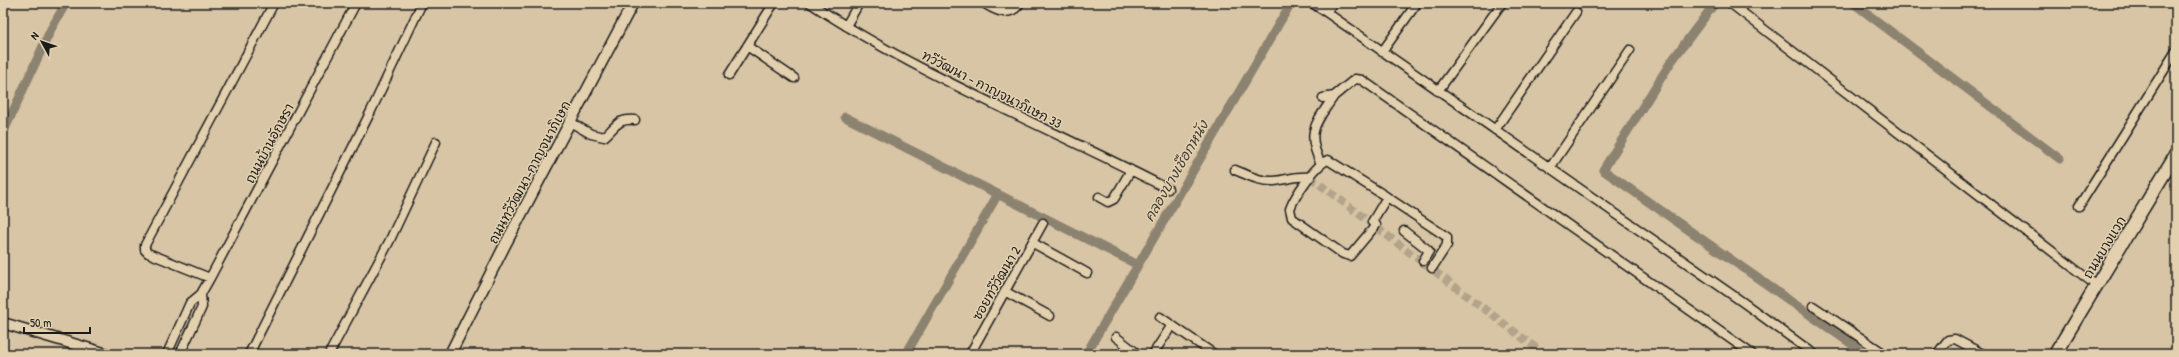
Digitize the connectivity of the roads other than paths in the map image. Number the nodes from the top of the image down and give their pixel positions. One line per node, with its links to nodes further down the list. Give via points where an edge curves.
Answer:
1 (274, 3): 47 (street, via 145,245 148,253)
2 (356, 3): 47 (street, ถนนบ้านอักษรา)
3 (422, 3): 60 (street)
4 (633, 3): 28 (street, ถนนทวีวัฒนา-กาญจนาภิเษก)
5 (774, 3): 18 (street)
6 (810, 3): 17 (street, ทวีวัฒนา - กาญจนาภิเษก 33)
7 (859, 3): 17 (street)
8 (988, 3): 14 (main road, via 1003,10)
9 (1312, 3): 15 (street)
10 (1333, 3): 15 (street)
11 (1417, 3): 21 (street)
12 (1502, 3): 24 (street)
13 (1730, 3): 48 (street)
14 (1017, 4)
15 (1326, 12): 21 (street)
16 (1576, 12): 29 (street)
17 (846, 26): 34 (street, ทวีวัฒนา - กาญจนาภิเษก 33, via 983,100)
18 (747, 46): 22 (street); 23 (street)
19 (1630, 50): 33 (street)
20 (2176, 50): 40 (street)
21 (1382, 52): 24 (street)
22 (729, 75)
23 (794, 78)
24 (1438, 91): 29 (street)
25 (1334, 96): 26 (street); 32 (street, via 1314,125 1313,148); 67 (street, via 1355,79 1362,80)
26 (1323, 98)
27 (635, 120): 28 (street, via 620,121 604,137 591,134)
28 (570, 122): 62 (street, ถนนทวีวัฒนา-กาญจนาภิเษก)
29 (1495, 130): 33 (street)
30 (436, 142): 61 (street, via 389,242)
31 (2176, 154): 48 (main road, ถนนบางแวก)
32 (1321, 164): 36 (street); 39 (street, via 1328,160 1332,161)
33 (1550, 168): 68 (street)
34 (1131, 170): 37 (street, ทวีวัฒนา - กาญจนาภิเษก 33); 38 (street, via 1114,199 1108,202)
35 (1235, 170): 36 (street, via 1259,180)
36 (1310, 177): 39 (street, via 1290,209 1290,215 1343,254 1350,256 1374,224)
37 (1168, 189)
38 (1099, 197)
39 (1386, 197): 45 (street, via 1447,237 1447,245)
40 (2079, 206)
41 (1043, 223): 43 (street, ซอยทวีวัฒนา 2)
42 (1404, 231): 44 (street, via 1428,249 1429,252)
43 (1033, 243): 46 (street); 49 (street, ซอยทวีวัฒนา 2)
44 (1423, 261)
45 (1432, 268)
46 (1087, 272)
47 (210, 278): 50 (street, ถนนบ้านอักษรา)
48 (2097, 286): 72 (main road, ถนนบางแวก)
49 (1006, 292): 52 (street); 63 (street, ซอยทวีวัฒนา 2)
50 (202, 294): 58 (street, ถนนบ้านอักษรา, via 190,303); 59 (street, ถนนบ้านอักษรา, via 202,307)
51 (1813, 306): 69 (street)
52 (1050, 316)
53 (1160, 318): 55 (street)
54 (3, 323): 57 (street)
55 (1172, 325): 65 (street); 66 (street)
56 (1116, 337): 64 (street)
57 (107, 354)
58 (167, 354)
59 (180, 354)
60 (249, 354)
61 (329, 354)
62 (450, 354)
63 (970, 354)
64 (1138, 354)
65 (1153, 354)
66 (1214, 354)
67 (1752, 354)
68 (1814, 354)
69 (1885, 354)
70 (1937, 354): 71 (street, via 1948,340 1955,339)
71 (1983, 354)
72 (2055, 354)

